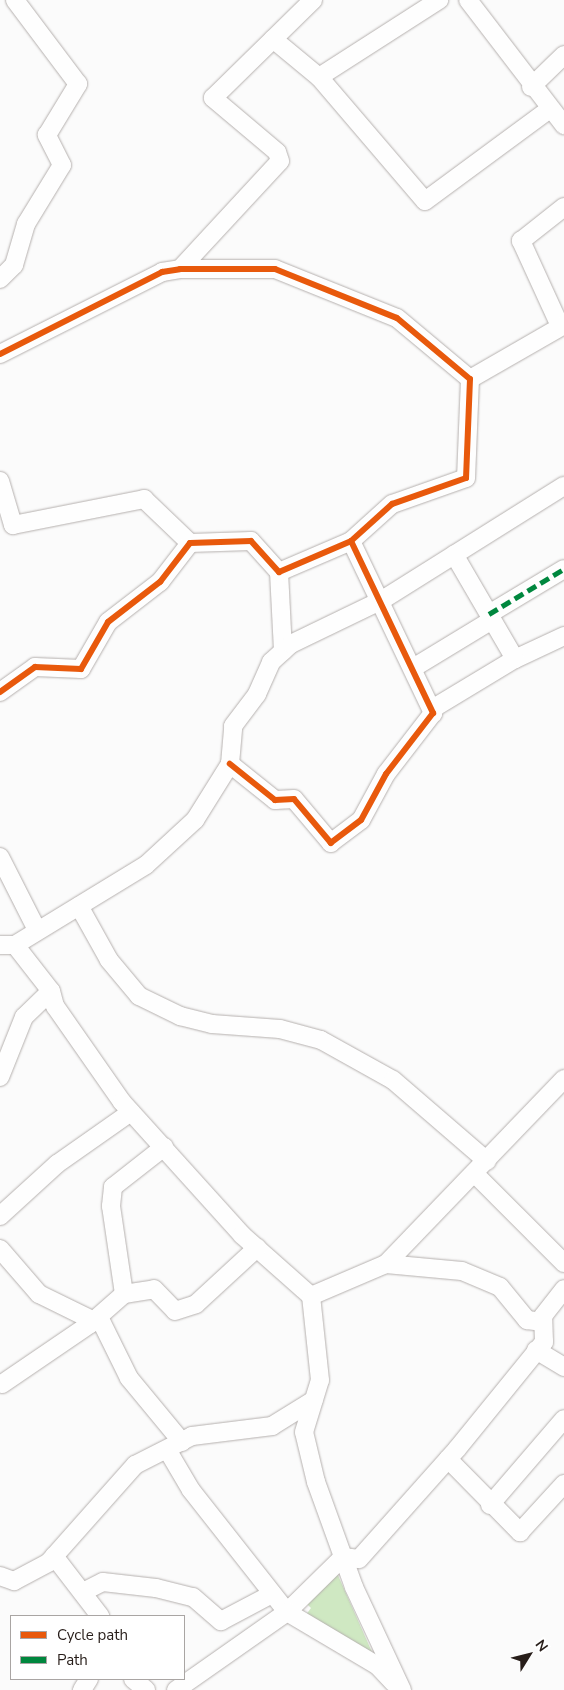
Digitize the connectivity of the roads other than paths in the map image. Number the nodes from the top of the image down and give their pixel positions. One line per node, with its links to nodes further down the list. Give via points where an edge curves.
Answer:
1 (15, 0): 13 (street, via 78,84 47,135 62,165 26,224 14,265)
2 (313, 0): 5 (street)
3 (439, 0): 7 (street)
4 (468, 0): 8 (street)
5 (274, 39): 7 (street); 12 (street, via 212,98 277,152 280,161)
6 (564, 55): 8 (street)
7 (319, 77): 9 (street, via 425,201)
8 (530, 87): 9 (street)
9 (550, 109): 10 (street)
10 (564, 125)
11 (564, 207): 14 (street, via 521,241)
12 (180, 269): 15 (street, via 162,272); 16 (street, via 275,269 397,318)
13 (0, 279)
14 (562, 325): 16 (street)
15 (0, 354)
16 (470, 379): 20 (street, via 466,478 392,504)
17 (0, 481): 19 (street)
18 (564, 486): 22 (street)
19 (7, 526): 21 (street, via 144,499)
20 (351, 541): 24 (street); 25 (street)
21 (190, 543): 24 (street, via 251,541); 31 (street, via 160,582 108,622 81,669 35,667)
22 (454, 554): 25 (street); 26 (street)
23 (564, 569): 26 (street)
24 (280, 572): 28 (street)
25 (382, 600): 28 (street); 30 (street)
26 (490, 617): 29 (street); 30 (street)
27 (564, 636): 29 (street)
28 (283, 651): 33 (street, via 271,662 256,694 233,726)
29 (515, 659): 32 (street)
30 (413, 668): 32 (street)
31 (0, 692)
32 (432, 710): 33 (street, via 361,820 331,843 294,799 276,800)
33 (230, 764): 35 (street, via 195,820 146,865)
34 (0, 857): 36 (street)
35 (79, 906): 36 (street); 43 (street, via 109,960 138,996 204,1022 280,1029 321,1040 393,1080)
36 (36, 928): 37 (street)
37 (8, 945): 38 (street)
38 (51, 991): 39 (street, via 24,1017); 41 (street, via 55,1006)
39 (0, 1077)
40 (564, 1079): 43 (street)
41 (131, 1112): 42 (street); 45 (street, via 57,1164)
42 (164, 1147): 46 (street); 51 (street, via 113,1187 111,1206)
43 (487, 1161): 44 (street)
44 (474, 1174): 48 (street); 49 (street)
45 (0, 1216)
46 (258, 1248): 51 (street, via 196,1304 175,1311 154,1289); 52 (street)
47 (0, 1249): 53 (street, via 39,1294)
48 (564, 1263)
49 (386, 1264): 52 (street); 54 (street, via 462,1272 500,1287 528,1320)
50 (564, 1289): 54 (street)
51 (124, 1294): 53 (street)
52 (311, 1296): 58 (street, via 320,1380)
53 (96, 1319): 57 (street); 60 (street, via 129,1378)
54 (544, 1322): 55 (street, via 544,1342)
55 (536, 1350): 56 (street); 61 (street)
56 (564, 1367)
57 (2, 1384)
58 (314, 1400): 60 (street, via 272,1426 192,1436); 65 (street, via 304,1432)
59 (563, 1422): 63 (street)
60 (175, 1447): 64 (street, via 135,1465); 68 (street, via 191,1490)
61 (448, 1459): 63 (street); 65 (street, via 358,1559)
62 (564, 1484): 63 (street, via 520,1532)
63 (490, 1505)
64 (54, 1556): 66 (street, via 14,1581); 67 (street)
65 (343, 1557): 69 (street); 74 (street)
66 (0, 1576)
67 (83, 1592): 68 (street, via 103,1582 156,1588 193,1597 221,1621); 70 (street)
68 (272, 1594): 69 (street)
69 (288, 1612): 73 (street); 74 (street, via 378,1666)
70 (99, 1615)
71 (134, 1680): 72 (street)
72 (146, 1690)
73 (176, 1690)
74 (402, 1690)

